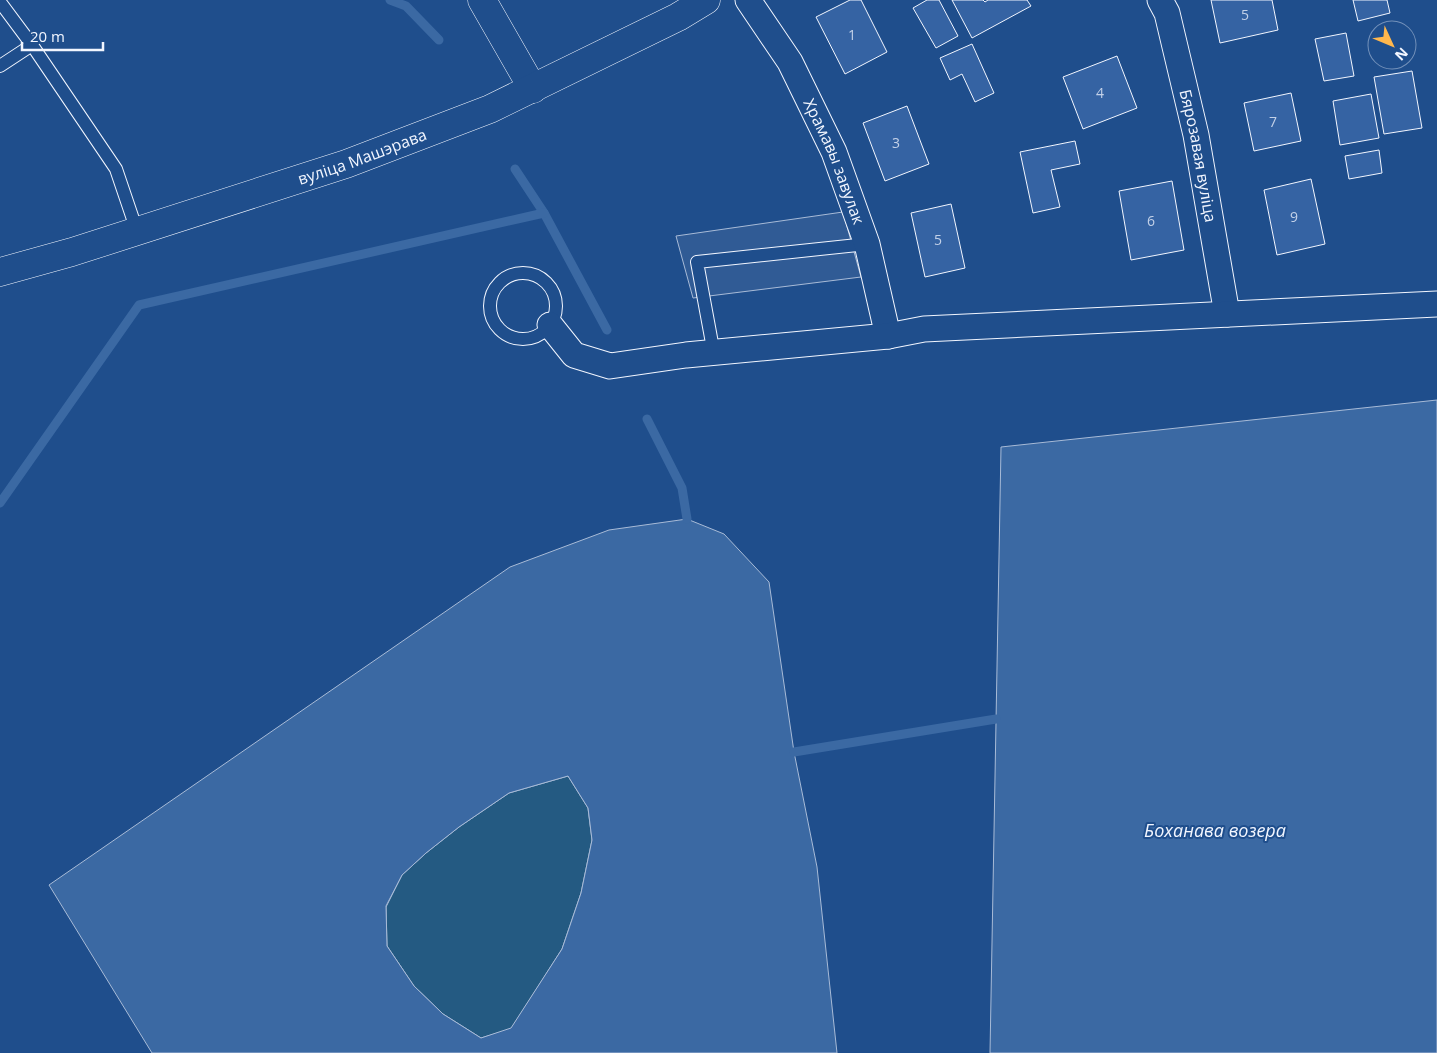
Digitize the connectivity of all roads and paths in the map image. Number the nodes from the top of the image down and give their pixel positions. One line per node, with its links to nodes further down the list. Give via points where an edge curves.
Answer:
1 (482, 0): 8 (street)
2 (706, 0): 8 (street, вуліца Машэрава)
3 (748, 0): 10 (street, Храмавы завулак, via 790,62 834,152)
4 (1160, 0): 13 (street, Бярозавая вуліца, via 1167,13 1196,135)
5 (0, 2): 6 (lane)
6 (32, 46): 7 (lane); 9 (lane, via 116,168)
7 (0, 66)
8 (533, 89): 9 (street, вуліца Машэрава, via 490,109 346,164)
9 (137, 231): 11 (street, вуліца Машэрава)
10 (867, 244): 15 (street, Храмавы завулак); 16 (lane, via 697,262)
11 (0, 272)
12 (1437, 304): 13 (street)
13 (1227, 314): 15 (street, via 924,329)
14 (550, 325): 14 (lane, via 555,313 555,300 550,287 540,278 514,274 496,288 490,311 503,332 514,338 528,339 540,335); 16 (street, via 574,355 610,366)
15 (888, 336): 16 (street)
16 (714, 354)

